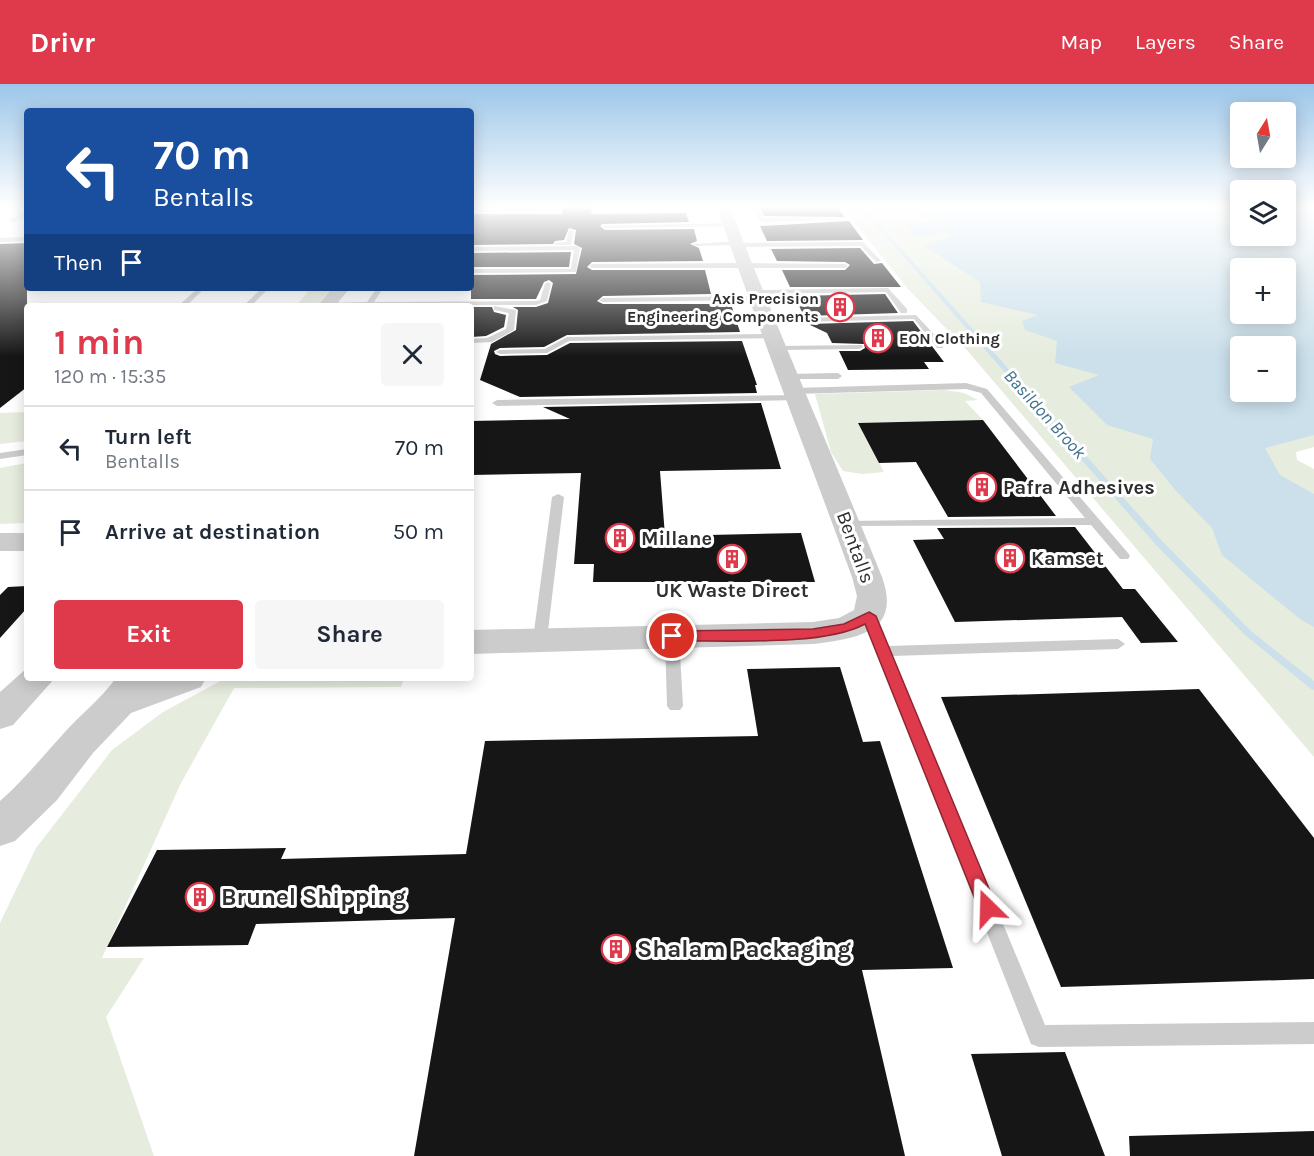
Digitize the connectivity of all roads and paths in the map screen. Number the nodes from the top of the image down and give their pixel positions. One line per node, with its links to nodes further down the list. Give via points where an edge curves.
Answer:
1 (576, 257): 10 (lane, via 574,271)
2 (695, 257): 12 (lane)
3 (724, 257): 12 (lane)
4 (724, 257): 12 (lane)
5 (814, 257): 12 (lane)
6 (874, 257): 7 (lane)
7 (878, 261)
8 (843, 264): 12 (lane)
9 (592, 267): 12 (lane)
10 (474, 271)
11 (635, 273): 12 (lane)
12 (747, 275): 17 (lane); 23 (lane, via 888,290); 24 (lane); 26 (lane, via 916,317); 27 (lane); 28 (lane, via 567,339 548,351); 30 (street, Bentalls)
13 (548, 284): 21 (lane, via 543,301 536,303)
14 (199, 291): 18 (lane)
15 (263, 291): 19 (lane)
16 (338, 291): 20 (street)
17 (603, 300)
18 (185, 303)
19 (251, 303)
20 (328, 303)
21 (474, 303)
22 (474, 308): 25 (lane, via 513,312 510,330 489,340)
23 (904, 311)
24 (819, 315)
25 (474, 341)
26 (940, 346)
27 (859, 347)
28 (501, 352)
29 (838, 375): 30 (lane)
30 (794, 389): 31 (lane); 35 (lane, via 966,386 984,391); 36 (street, Bentalls)
31 (497, 403)
32 (24, 450): 33 (lane)
33 (0, 454)
34 (558, 497): 42 (lane)
35 (1094, 521): 36 (lane); 39 (lane)
36 (848, 524): 40 (street, Bentalls, via 873,596)
37 (0, 542): 38 (street)
38 (24, 542)
39 (1124, 555)
40 (869, 616): 41 (street, via 847,628 813,633); 45 (lane)
41 (672, 636): 42 (street); 49 (lane)
42 (540, 639): 43 (street)
43 (474, 642)
44 (1118, 644): 45 (lane)
45 (885, 651): 52 (lane, via 1039,1036)
46 (34, 681): 50 (street)
47 (172, 681): 48 (street)
48 (126, 690): 51 (street, via 42,788)
49 (675, 706)
50 (0, 715)
51 (1, 825)
52 (1314, 1033)

